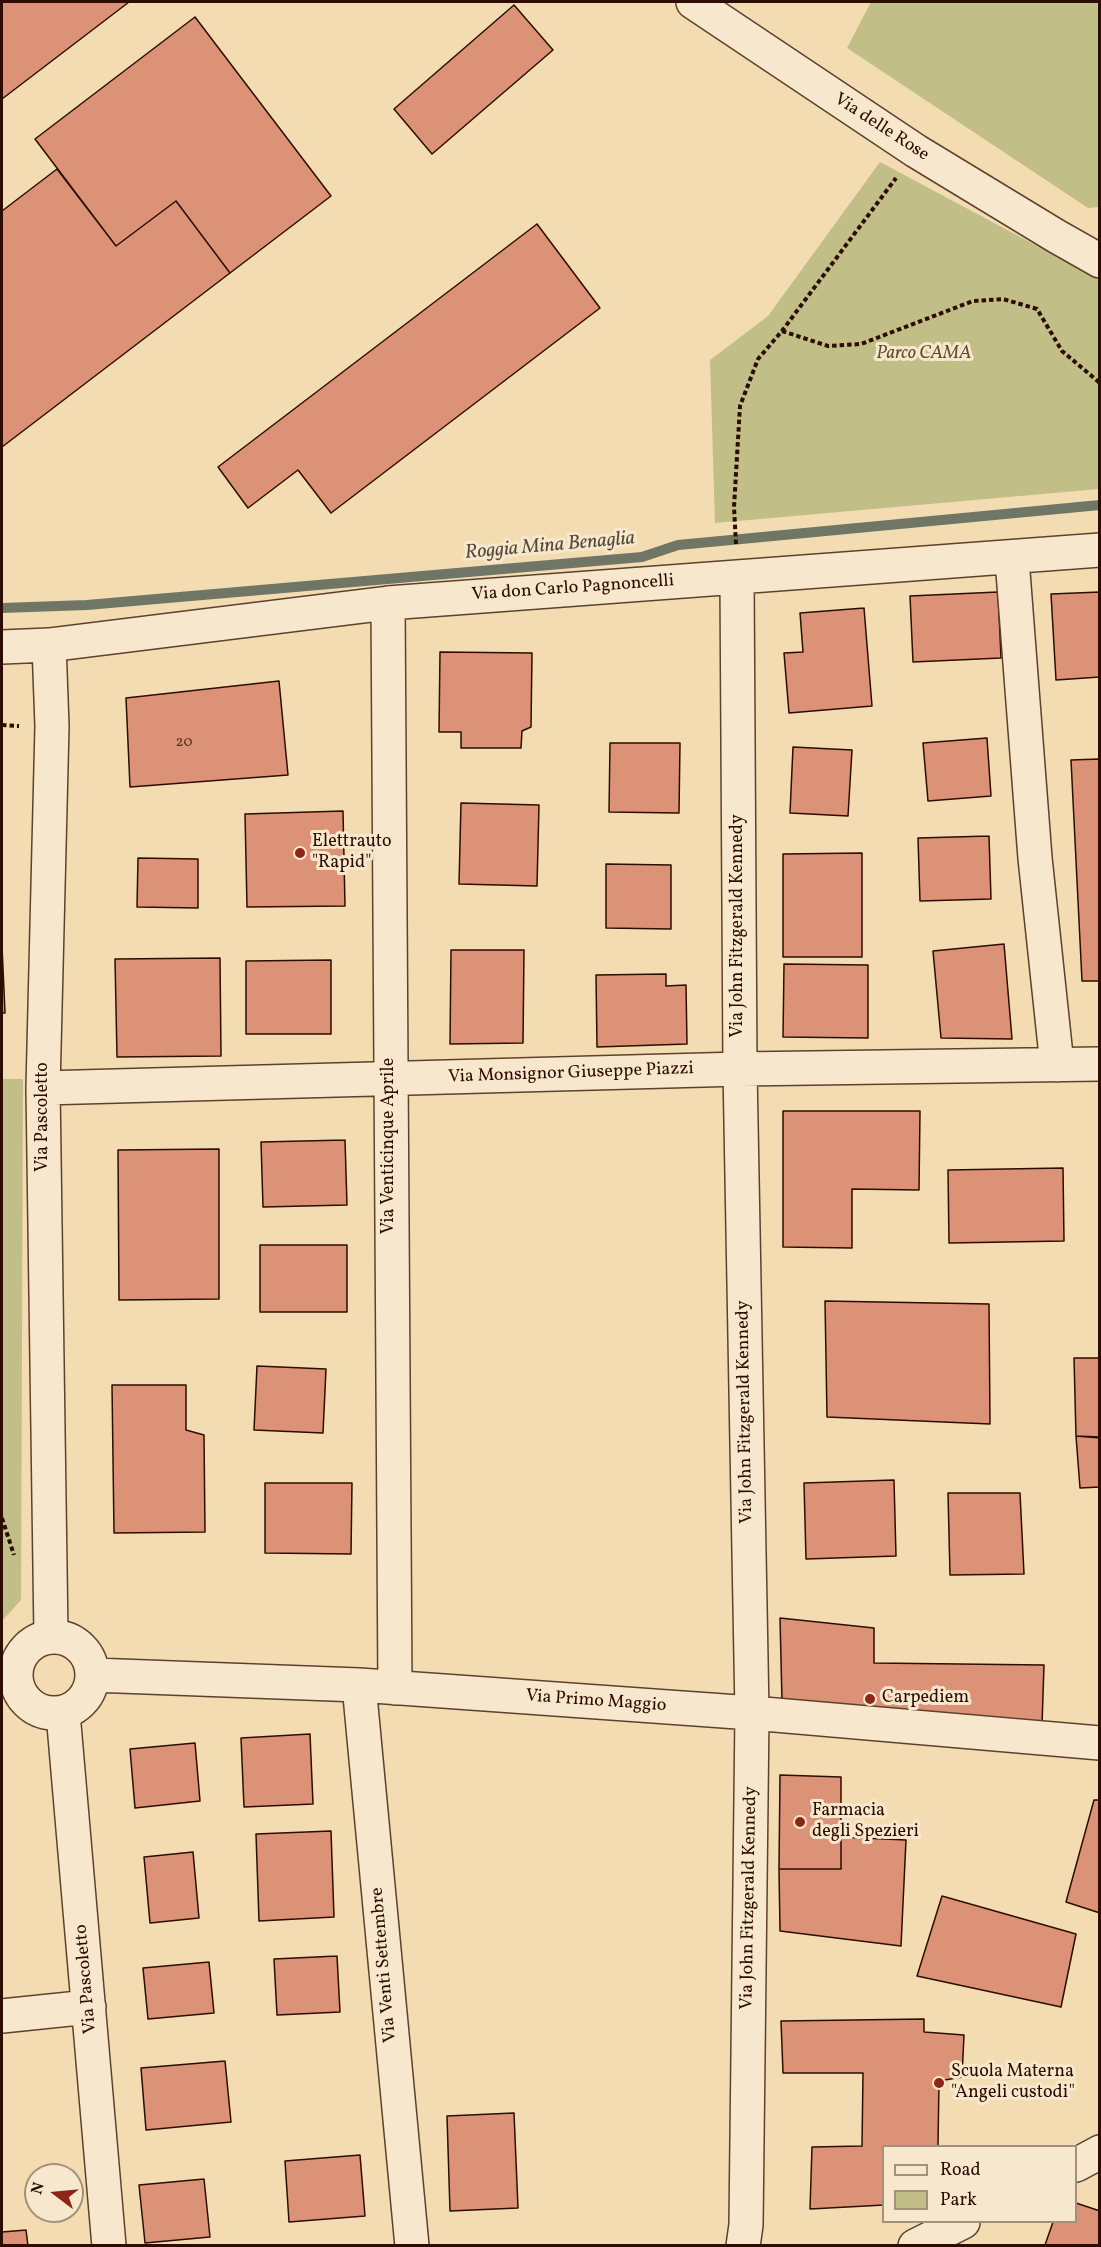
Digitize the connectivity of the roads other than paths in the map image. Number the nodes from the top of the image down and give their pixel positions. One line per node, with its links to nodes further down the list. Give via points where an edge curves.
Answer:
1 (708, 5): 2 (street, Via delle Rose, via 748,40 916,151)
2 (1100, 261)
3 (1100, 550): 4 (street, Via don Carlo Pagnoncelli)
4 (1008, 557): 5 (street, Via don Carlo Pagnoncelli); 10 (street, via 1013,572 1035,858)
5 (737, 566): 6 (street, Via don Carlo Pagnoncelli); 11 (street, Via John Fitzgerald Kennedy)
6 (388, 603): 7 (street, Via don Carlo Pagnoncelli); 12 (street, Via Venticinque Aprile)
7 (49, 645): 8 (street); 13 (street, Via Pascoletto, via 52,726)
8 (2, 648)
9 (1100, 1064): 10 (street, Via Monsignor Giuseppe Piazzi)
10 (1057, 1065): 11 (street, Via Monsignor Giuseppe Piazzi)
11 (740, 1069): 12 (street, Via Monsignor Giuseppe Piazzi); 20 (street, Via John Fitzgerald Kennedy)
12 (390, 1080): 13 (street, Via Monsignor Giuseppe Piazzi); 18 (street, Via Venticinque Aprile)
13 (43, 1088): 14 (street, Via Pascoletto)
14 (51, 1636): 15 (street, via 70,1639 84,1650); 16 (street, via 32,1643)
15 (93, 1675): 17 (street, Via Primo Maggio); 19 (street, via 86,1697)
16 (8, 1677): 19 (street, via 24,1700 47,1713)
17 (359, 1685): 18 (street, Via Primo Maggio); 28 (street, Via Venti Settembre)
18 (395, 1688): 20 (street, Via Primo Maggio)
19 (63, 1713): 22 (street, Via Pascoletto)
20 (752, 1713): 21 (street, Via Primo Maggio); 29 (street, Via John Fitzgerald Kennedy)
21 (1100, 1743)
22 (89, 2007): 23 (street); 27 (street, Via Pascoletto)
23 (2, 2016)
24 (1100, 2152): 25 (street)
25 (1077, 2164)
26 (961, 2223): 30 (street)
27 (109, 2246)
28 (412, 2246)
29 (743, 2246)
30 (915, 2246)

